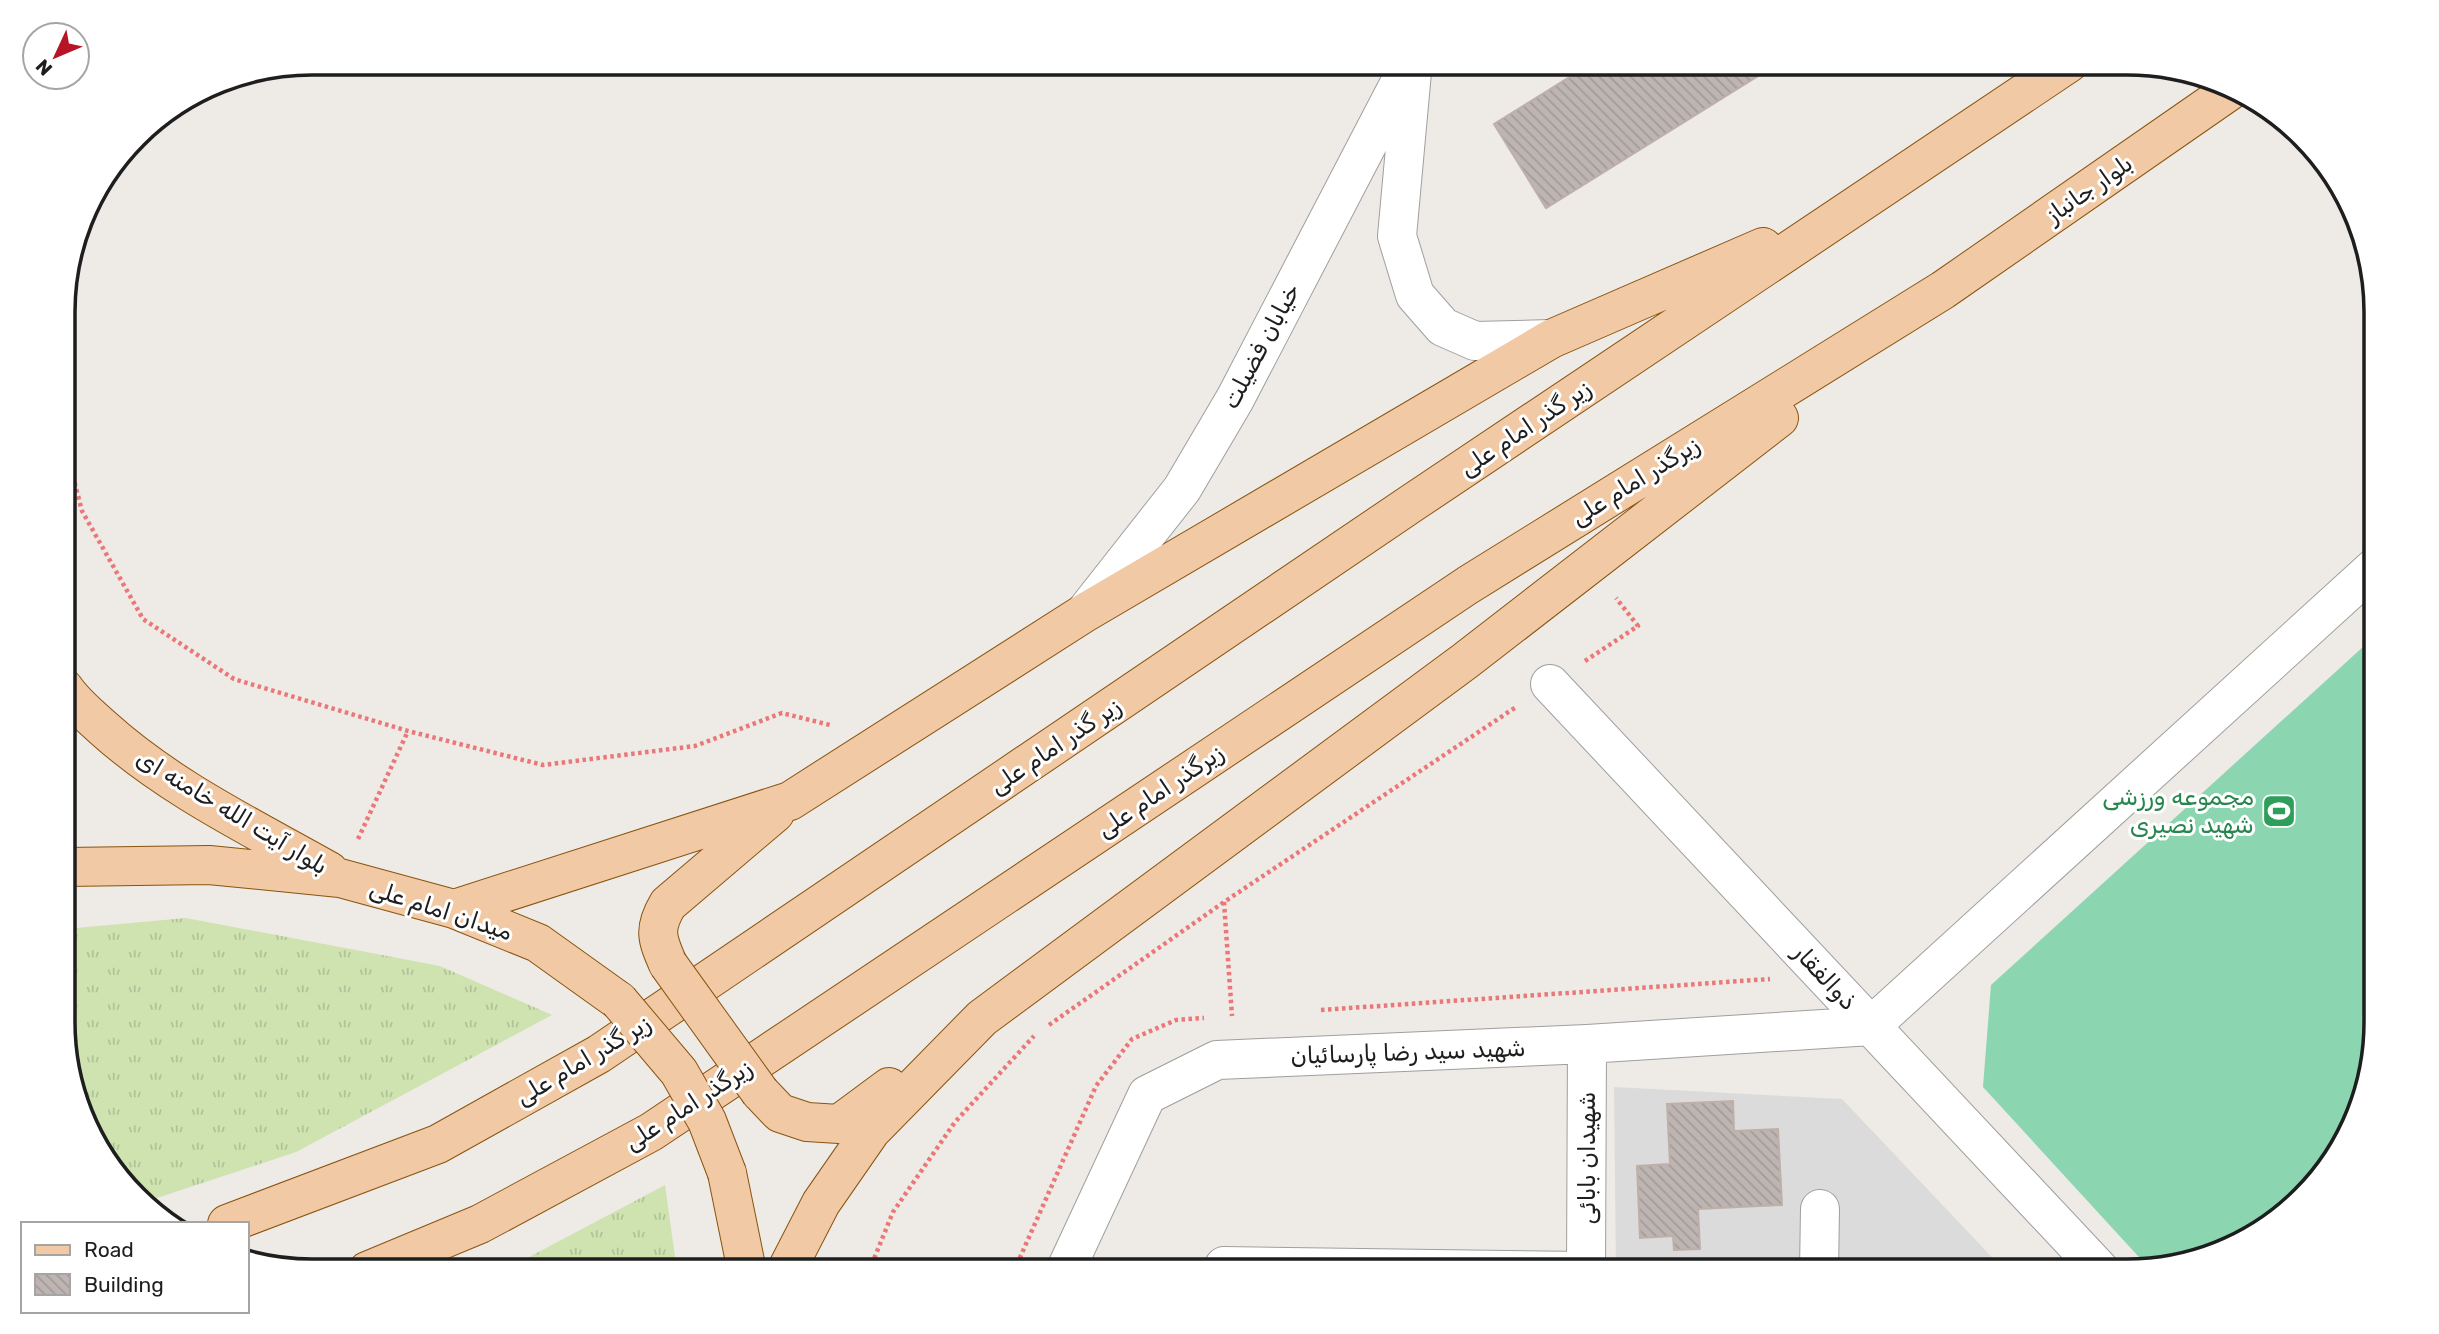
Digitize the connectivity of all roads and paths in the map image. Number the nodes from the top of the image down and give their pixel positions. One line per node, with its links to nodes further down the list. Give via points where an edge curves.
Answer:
1 (1405, 75): 11 (street, خیابان فضیلت, via 1235,399 1182,489)
2 (1410, 75): 7 (street, via 1397,236 1415,295 1443,327 1475,341)
3 (2051, 75): 5 (main road)
4 (2223, 96): 6 (main road, بلوار جانباز)
5 (1851, 209): 7 (main road); 26 (main road, زیر گذر امام علی, via 599,1054 438,1144)
6 (1943, 290): 9 (main road); 30 (main road, زیرگذر امام علی, via 1468,585 651,1132 480,1224)
7 (1551, 339): 11 (main road)
8 (76, 487): 14 (path, via 82,511 143,619 234,679)
9 (1590, 565): 12 (path, via 1639,626); 22 (main road)
10 (2364, 577): 23 (street)
11 (1086, 612): 15 (main road)
12 (1550, 684): 19 (path); 23 (street, ذوالفقار)
13 (75, 703): 18 (main road, بلوار آیت الله خامنه ای, via 176,784)
14 (408, 731): 15 (path, via 543,765 695,746 782,713); 18 (path)
15 (887, 739): 16 (main road)
16 (790, 801): 20 (main road); 22 (main road, bridge, via 668,904 659,920 657,941 668,964 760,1091 780,1113 807,1122 839,1124)
17 (75, 867): 18 (main road, میدان امام علی, via 209,865)
18 (340, 878): 20 (main road, میدان امام علی)
19 (1224, 902): 21 (path); 33 (path, via 1033,1036 955,1122 893,1212)
20 (454, 909): 31 (main road, میدان امام علی, bridge, via 538,943 620,1001 679,1072 707,1121 727,1172)
21 (1232, 1016)
22 (982, 1018): 32 (main road, via 871,1131 821,1203)
23 (1871, 1026): 24 (street, شهید سید رضا پارسائیان); 29 (street, ذوالفقار)
24 (1587, 1044): 27 (street, شهیدان بابائی); 34 (street, شهید سید رضا پارسائیان, via 1217,1059 1147,1094)
25 (1820, 1209): 28 (street)
26 (232, 1222)
27 (1585, 1258)
28 (1819, 1258)
29 (2089, 1258)
30 (396, 1259)
31 (745, 1259)
32 (792, 1259)
33 (874, 1259)
34 (1071, 1259)

